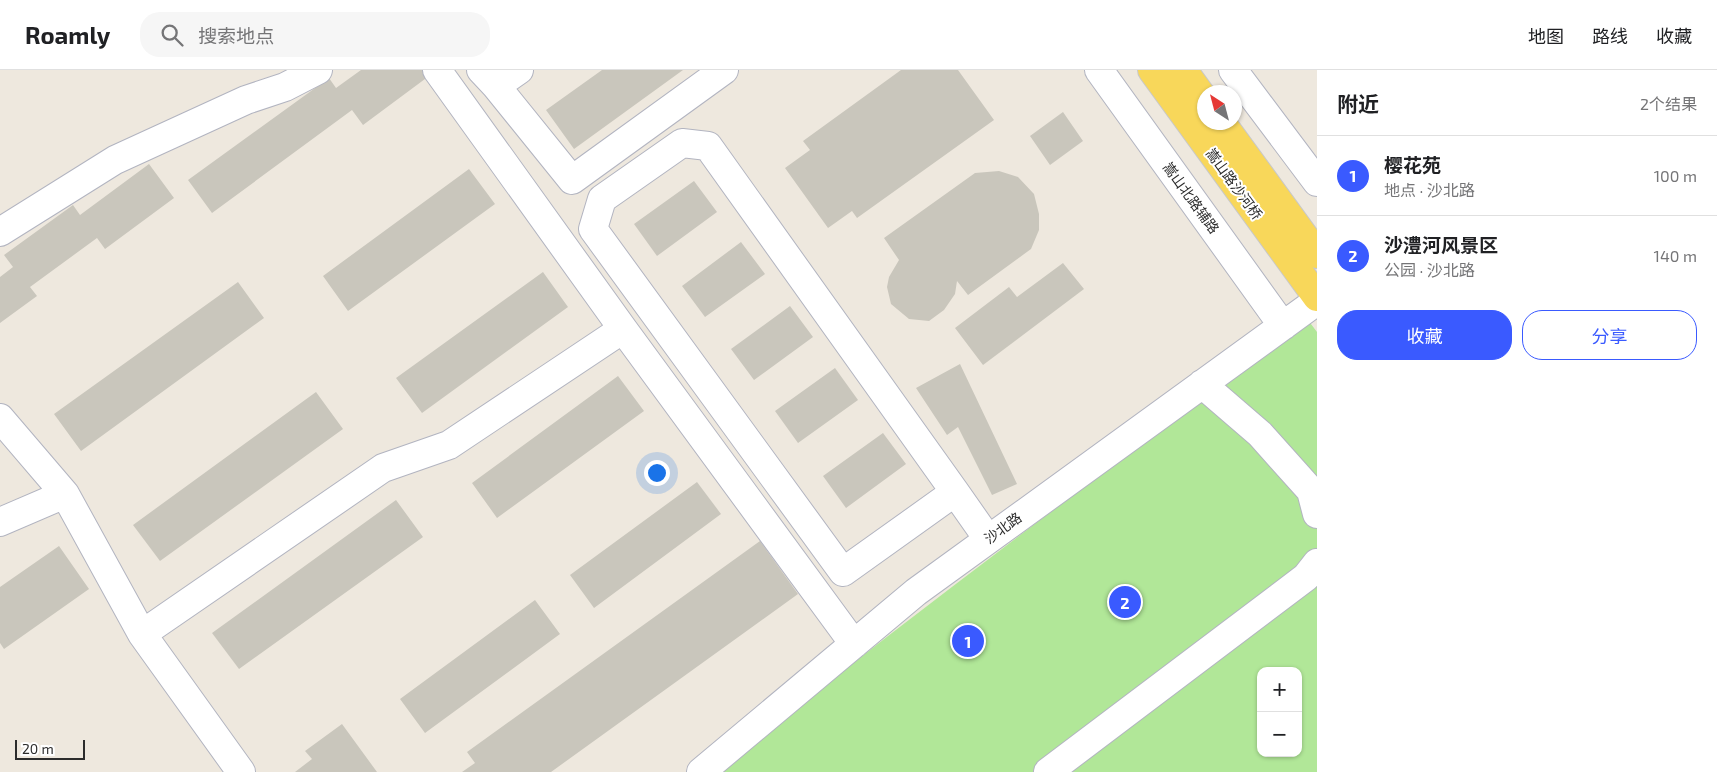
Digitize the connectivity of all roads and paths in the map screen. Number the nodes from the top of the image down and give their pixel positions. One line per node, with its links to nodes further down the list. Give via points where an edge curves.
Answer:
1 (318, 70): 13 (street, via 115,160)
2 (437, 70): 17 (street)
3 (519, 70): 9 (street)
4 (724, 70): 9 (street, via 572,180)
5 (1099, 70): 16 (street, 嵩山北路辅路)
6 (1152, 70): 15 (main road, 嵩山路沙河桥)
7 (1183, 70): 10 (main road)
8 (1233, 70): 12 (street)
9 (489, 78)
10 (1197, 89)
11 (1227, 130): 14 (main road, 嵩山路沙河桥)
12 (1317, 182)
13 (0, 232)
14 (1317, 254)
15 (1317, 299): 16 (street, 沙北路)
16 (1283, 326): 18 (street, 沙北路)
17 (623, 329): 26 (street, via 449,445 383,468); 27 (street)
18 (1202, 384): 22 (street, via 1260,434 1312,491); 24 (street, 沙北路)
19 (0, 418): 21 (street)
20 (955, 492): 20 (street, via 708,146 682,144 602,199 593,229 843,572); 24 (street)
21 (64, 494): 23 (street); 26 (street)
22 (1317, 514)
23 (0, 522)
24 (988, 539): 27 (street, 沙北路, via 916,592)
25 (1317, 563): 30 (street, via 1306,577)
26 (142, 634): 28 (street)
27 (854, 644): 29 (street, 沙北路)
28 (241, 772)
29 (701, 772)
30 (1048, 772)

